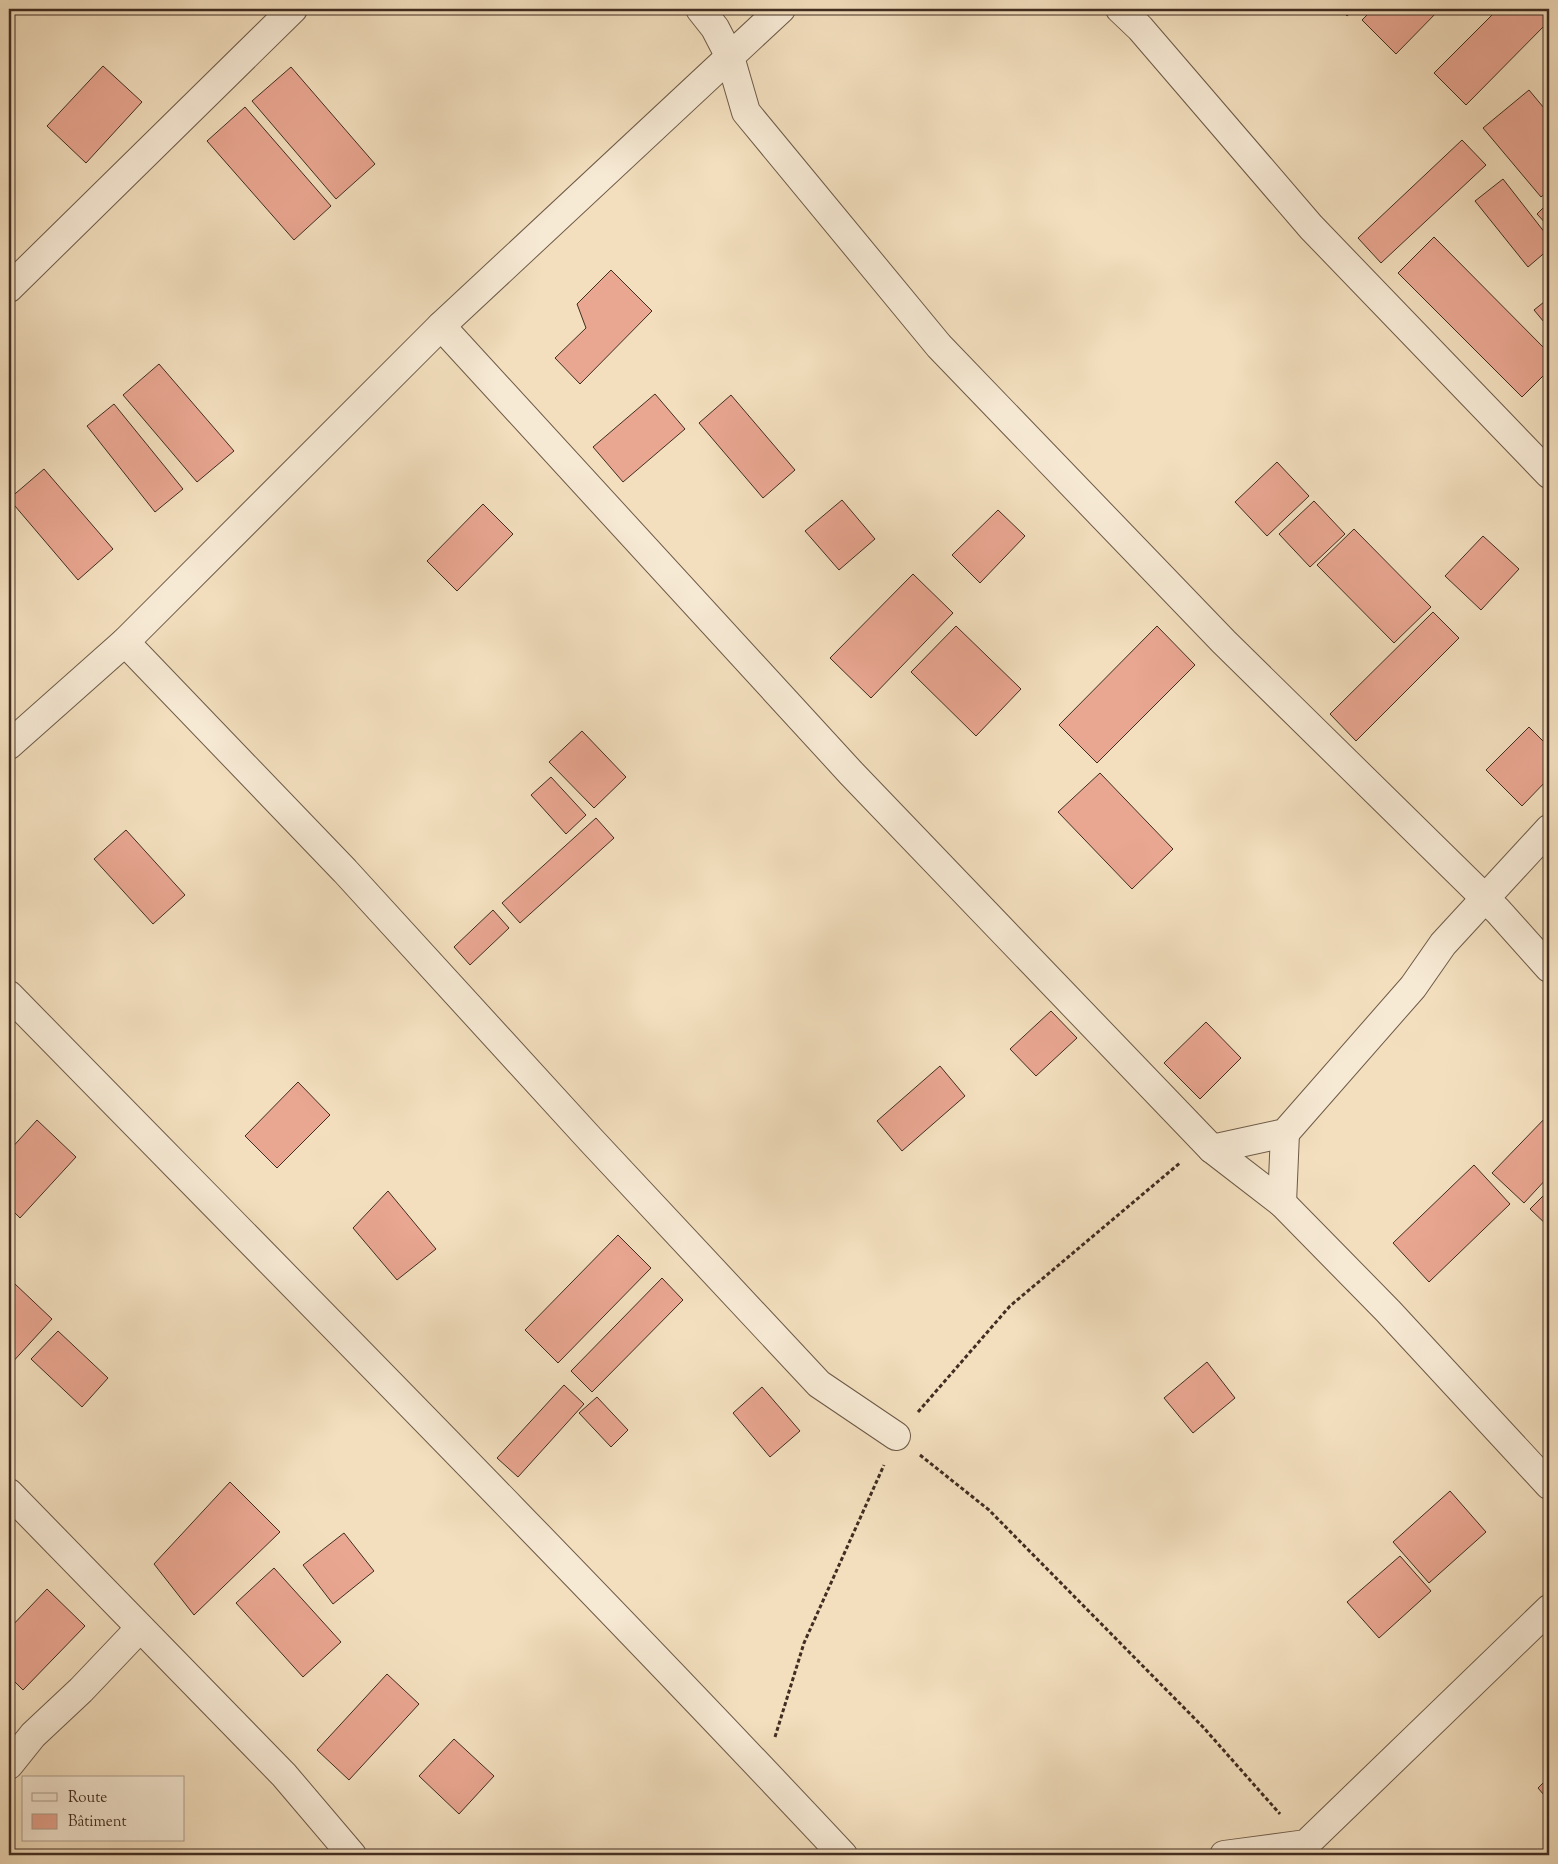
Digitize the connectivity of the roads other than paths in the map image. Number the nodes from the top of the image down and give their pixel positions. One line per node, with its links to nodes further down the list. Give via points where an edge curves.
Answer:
1 (293, 9): 6 (street)
2 (700, 9): 5 (street, via 715,28)
3 (781, 9): 5 (street)
4 (1120, 9): 8 (street, via 1140,28 1311,227)
5 (730, 57): 7 (street); 12 (street, via 746,112 939,346 1224,642)
6 (9, 288)
7 (442, 326): 9 (street); 16 (street, via 851,773)
8 (1549, 474)
9 (125, 642): 10 (street); 18 (street, via 345,871 819,1384)
10 (9, 745)
11 (1549, 829): 12 (street)
12 (1484, 898): 13 (street); 15 (street, via 1444,944 1414,987)
13 (1549, 968)
14 (9, 994): 26 (street, via 465,1461)
15 (1285, 1133): 16 (street); 17 (street)
16 (1212, 1150): 17 (street)
17 (1282, 1203): 19 (street, via 1388,1310)
18 (896, 1436)
19 (1549, 1485)
20 (9, 1493): 22 (street)
21 (1549, 1609): 24 (street)
22 (140, 1628): 23 (street, via 33,1735); 25 (street, via 284,1775)
23 (9, 1765)
24 (1311, 1850): 27 (street)
25 (352, 1855)
26 (843, 1855)
27 (1224, 1855)

